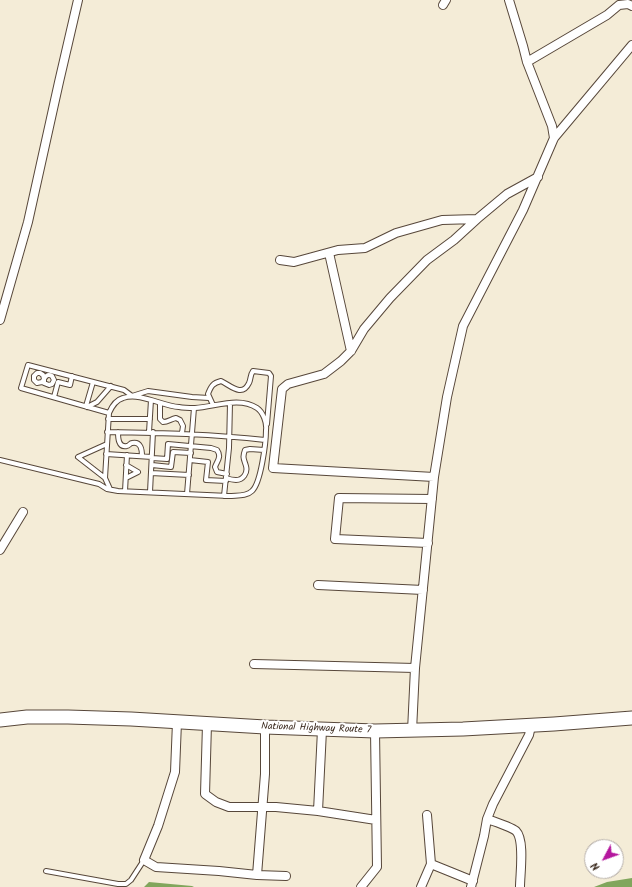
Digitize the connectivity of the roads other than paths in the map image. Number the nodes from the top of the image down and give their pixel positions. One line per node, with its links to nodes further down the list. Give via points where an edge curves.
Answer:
1 (78, 0): 12 (street, via 28,222)
2 (509, 0): 6 (street)
3 (617, 2): 4 (street); 6 (street, via 607,15)
4 (632, 6)
5 (631, 50): 7 (street)
6 (527, 62): 7 (street, via 552,126)
7 (554, 138): 8 (street)
8 (538, 177): 9 (street, via 507,194); 59 (street, via 463,326 447,397)
9 (477, 218): 10 (street, via 442,220 396,233 365,248); 13 (street, via 454,240 427,260 390,298)
10 (329, 253): 11 (street, via 294,262); 13 (street)
11 (280, 260)
12 (0, 320)
13 (351, 351): 59 (street, via 324,374 288,384 282,389 273,468)
14 (25, 374): 15 (lane); 16 (lane, via 28,365); 21 (lane, via 21,388)
15 (34, 376): 17 (lane, via 40,373); 17 (lane, via 37,383)
16 (72, 376): 18 (lane); 23 (lane, via 70,385 58,382)
17 (44, 379): 19 (lane); 19 (lane, via 49,375 53,377 53,383)
18 (93, 382): 20 (lane); 29 (lane)
19 (47, 385): 21 (lane)
20 (111, 386): 22 (lane); 29 (lane, via 97,402)
21 (45, 395): 23 (lane)
22 (132, 396): 24 (lane, via 148,391); 25 (lane); 31 (lane, via 115,402)
23 (54, 397): 29 (lane)
24 (209, 398): 28 (lane); 34 (lane, via 210,387 214,383 221,381 232,388 242,390 247,387 253,371 269,373 271,376)
25 (151, 400): 26 (lane); 33 (lane)
26 (160, 403): 30 (lane); 38 (lane, via 160,419 163,422 176,418 180,420)
27 (230, 403): 28 (lane); 34 (lane, via 241,402 259,409); 40 (lane)
28 (213, 405): 30 (lane)
29 (87, 406): 31 (lane)
30 (194, 408): 39 (lane)
31 (109, 413): 32 (lane)
32 (108, 419): 33 (lane); 35 (lane)
33 (150, 419): 37 (lane)
34 (267, 428): 41 (lane)
35 (108, 432): 36 (lane); 42 (lane)
36 (118, 432): 37 (lane); 48 (lane, via 120,444 127,446 137,443 142,449)
37 (151, 432): 38 (lane); 49 (lane)
38 (182, 434): 39 (lane)
39 (193, 434): 40 (lane); 43 (lane)
40 (230, 436): 41 (lane); 58 (lane)
41 (265, 440): 44 (lane)
42 (107, 444): 46 (lane); 56 (lane, via 78,457)
43 (192, 446): 45 (lane); 49 (lane, via 168,444 167,459); 58 (lane, via 217,450 220,454 215,467 217,472)
44 (264, 450): 58 (lane, via 245,450 245,476 236,480); 64 (lane, via 257,483 252,491 244,495)
45 (191, 453): 51 (lane); 53 (lane, via 173,452 171,467)
46 (106, 454): 47 (lane); 56 (lane)
47 (126, 455): 48 (lane); 52 (lane)
48 (142, 456): 49 (lane)
49 (152, 457): 53 (lane)
50 (0, 460): 60 (lane, via 99,484)
51 (190, 460): 55 (lane); 58 (lane, via 208,462 206,480)
52 (126, 465): 57 (lane); 57 (lane, via 138,472)
53 (152, 465): 54 (lane)
54 (151, 473): 55 (lane); 62 (lane)
55 (189, 476): 63 (lane)
56 (105, 478): 60 (lane)
57 (126, 478): 61 (lane)
58 (226, 478): 64 (lane)
59 (434, 478): 65 (street)
60 (110, 489): 61 (lane)
61 (125, 491): 62 (lane)
62 (150, 492): 63 (lane)
63 (187, 494): 64 (lane)
64 (224, 496)
65 (432, 499): 67 (street); 67 (street, via 339,498 335,539)
66 (24, 512): 68 (street)
67 (428, 543): 70 (street)
68 (0, 550)
69 (318, 585): 70 (street)
70 (423, 590): 72 (street)
71 (254, 664): 72 (street)
72 (415, 668): 81 (street)
73 (632, 718): 77 (highway, National Highway Route 7)
74 (0, 720): 75 (highway, National Highway Route 7, via 61,717)
75 (177, 722): 76 (highway, National Highway Route 7); 87 (street, via 175,772)
76 (207, 724): 78 (highway, National Highway Route 7); 82 (street, via 205,794 229,807)
77 (531, 726): 81 (highway, National Highway Route 7); 85 (street, via 530,735)
78 (265, 727): 79 (highway, National Highway Route 7); 82 (street)
79 (322, 730): 80 (highway, National Highway Route 7); 83 (street)
80 (375, 731): 81 (highway, National Highway Route 7); 86 (street)
81 (412, 731)
82 (262, 807): 83 (street); 90 (street)
83 (318, 811): 86 (street)
84 (427, 815): 88 (street)
85 (486, 818): 92 (street); 95 (street, via 515,830 520,837)
86 (376, 820): 93 (street, via 377,867)
87 (144, 860): 89 (lane, via 132,880 126,884); 90 (street, via 156,867)
88 (431, 864): 92 (street); 94 (street)
89 (46, 871)
90 (257, 875): 91 (street)
91 (286, 876)
92 (472, 884)
93 (361, 887)
94 (421, 887)
95 (520, 887)

